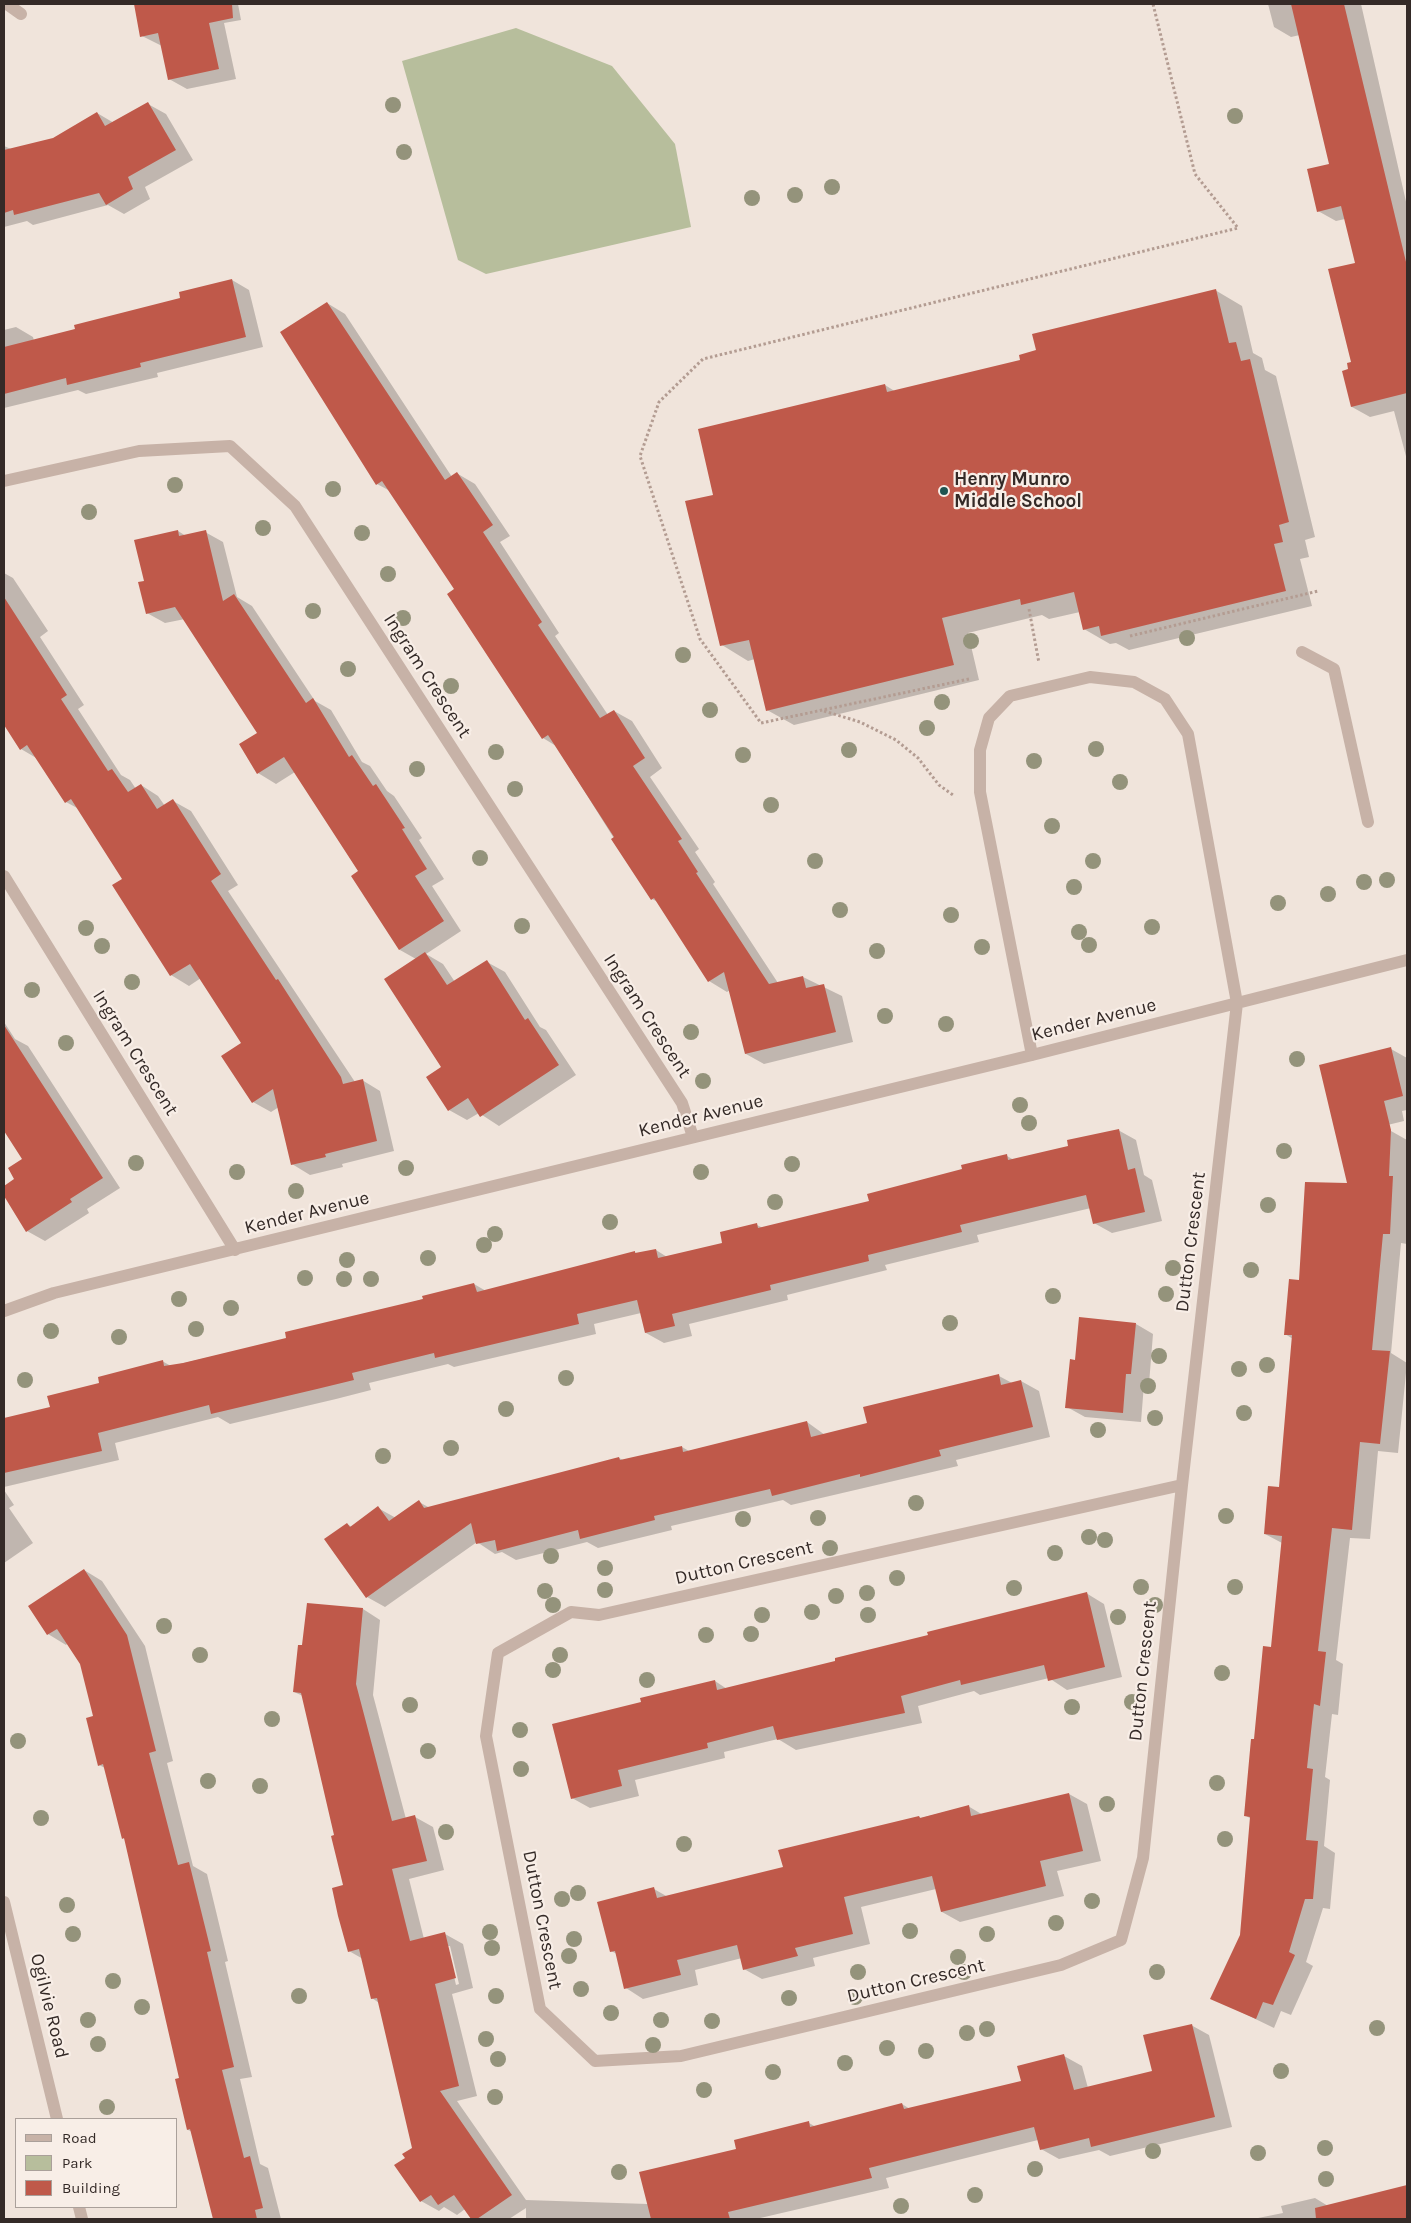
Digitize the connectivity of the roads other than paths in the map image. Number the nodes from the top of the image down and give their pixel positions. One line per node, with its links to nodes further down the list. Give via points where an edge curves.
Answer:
1 (7, 4): 2 (street)
2 (21, 14)
3 (4, 482): 10 (street, Ingram Crescent, via 139,451 230,446 295,506 682,1103)
4 (1302, 652): 5 (street, via 1334,669)
5 (1368, 822)
6 (4, 876): 11 (street, Ingram Crescent)
7 (1407, 960): 8 (street, Kender Avenue)
8 (1237, 1003): 9 (street, Kender Avenue); 9 (street, Dutton Crescent, via 1188,734 1165,700 1134,682 1090,677 1010,696 989,718 980,750 980,792); 13 (street, Dutton Crescent)
9 (1032, 1054): 10 (street, Kender Avenue)
10 (693, 1137): 11 (street, Kender Avenue)
11 (235, 1250): 12 (street, Kender Avenue, via 54,1293)
12 (4, 1311)
13 (1182, 1485): 13 (street, Dutton Crescent, via 599,1615 571,1612 498,1653 486,1736 540,2009 595,2061 681,2056 1060,1965 1121,1940 1143,1858)
14 (4, 1902): 15 (street, Ogilvie Road)
15 (57, 2118)

